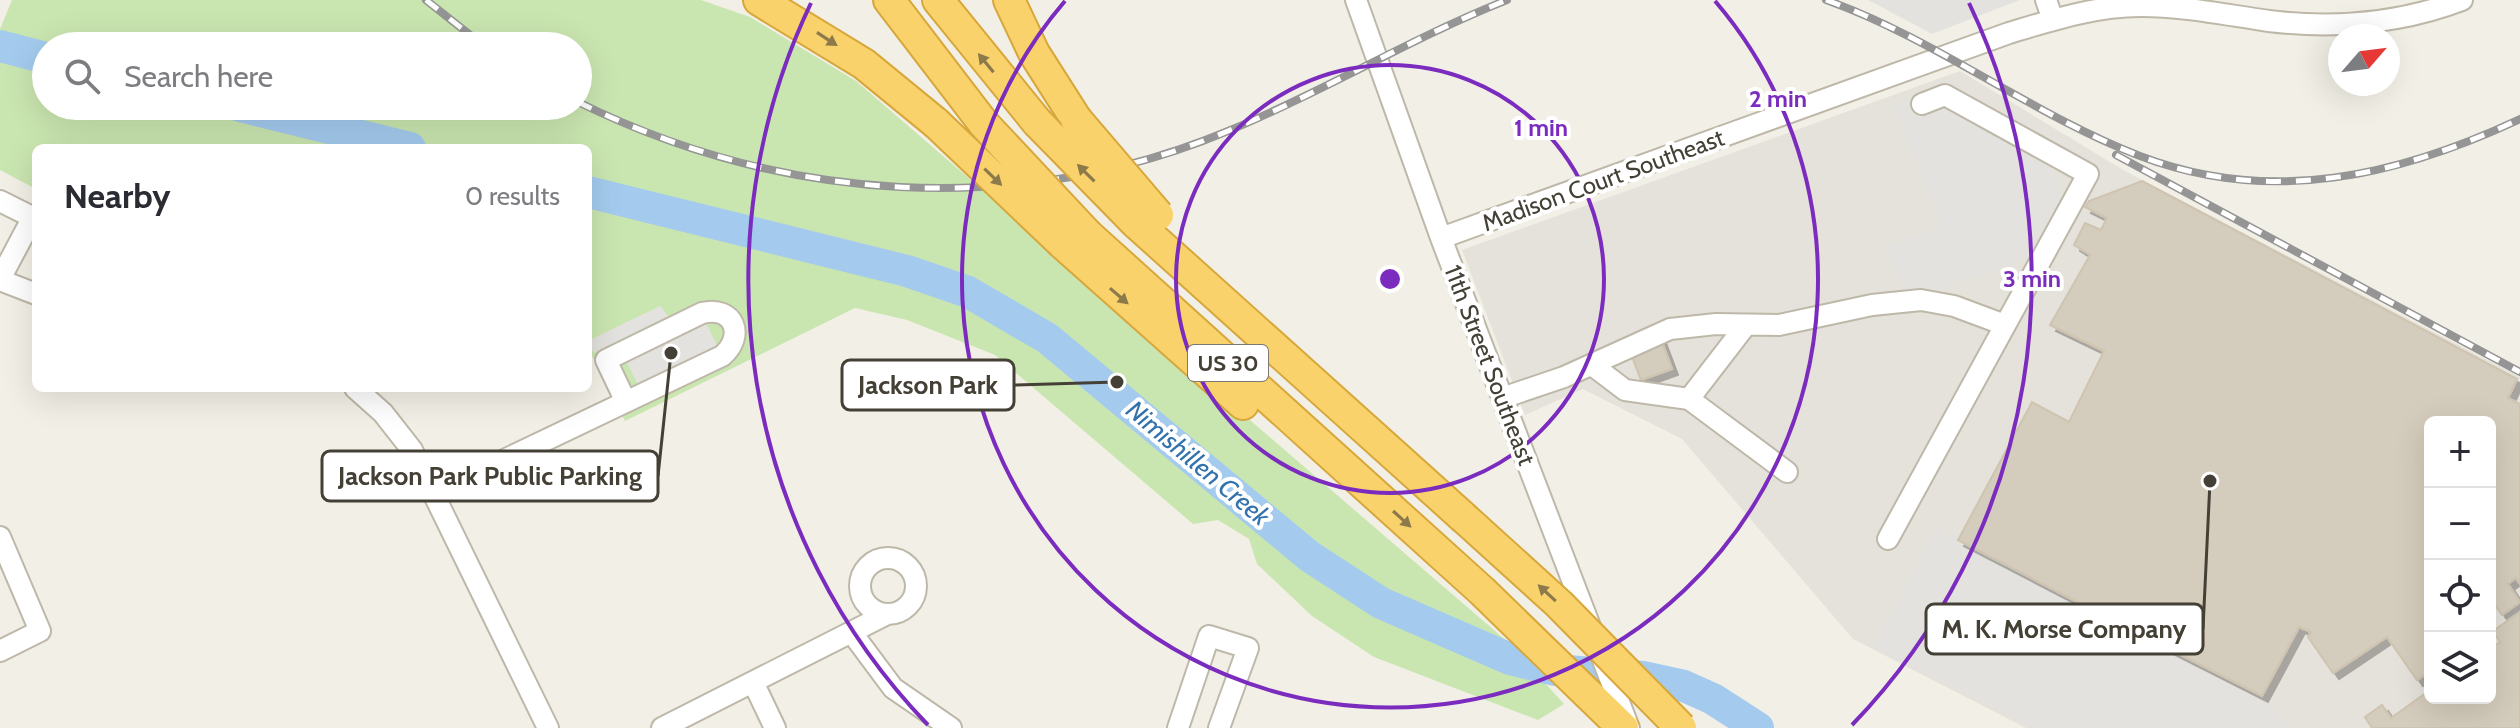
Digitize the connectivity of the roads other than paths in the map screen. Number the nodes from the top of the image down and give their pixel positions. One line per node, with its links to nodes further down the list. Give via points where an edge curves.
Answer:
1 (759, 0): 14 (highway, one-way to 14, bridge, via 853,56)
2 (889, 0): 14 (highway, US 30, bridge)
3 (938, 0): 11 (highway, US 30, one-way to 3, bridge, via 1037,122)
4 (1009, 0): 11 (highway, bridge, via 1034,53)
5 (1356, 0): 13 (street, 11th Street Southeast)
6 (2455, 1): 7 (street, Madison Court Southeast, via 2391,21 2337,25 2164,6)
7 (2050, 10): 13 (street, Madison Court Southeast)
8 (1922, 104): 19 (street, via 1945,95 2088,174)
9 (0, 201): 10 (street)
10 (32, 217)
11 (1147, 219): 41 (highway, US 30, one-way to 11, bridge, via 1559,604)
12 (32, 220): 15 (street)
13 (1441, 238): 22 (street, 11th Street Southeast)
14 (1075, 239): 39 (highway, US 30, one-way to 39, via 1435,548)
15 (7, 249): 16 (street)
16 (0, 279): 17 (street)
17 (32, 292)
18 (1746, 325): 19 (street, via 1779,325 1921,300); 20 (street, via 1670,329); 23 (street)
19 (2005, 325): 28 (street)
20 (1592, 365): 22 (street); 23 (street, via 1625,390)
21 (359, 392): 26 (street, via 397,429)
22 (1502, 398): 40 (street, 11th Street Southeast, bridge)
23 (1689, 399): 25 (street)
24 (626, 402): 24 (street, via 606,360 702,313 725,314 733,323 733,347 722,356); 26 (street)
25 (1787, 472)
26 (435, 493): 33 (street)
27 (0, 537): 31 (street, via 40,631)
28 (1888, 539)
29 (887, 614): 30 (street)
30 (852, 633): 32 (street); 36 (street, via 893,688)
31 (0, 651)
32 (754, 684): 34 (street); 35 (street)
33 (548, 728)
34 (662, 728)
35 (775, 728)
36 (951, 728)
37 (1178, 728): 38 (street, via 1209,636 1248,648)
38 (1219, 728)
39 (1623, 728)
40 (1629, 728)
41 (1681, 728)

